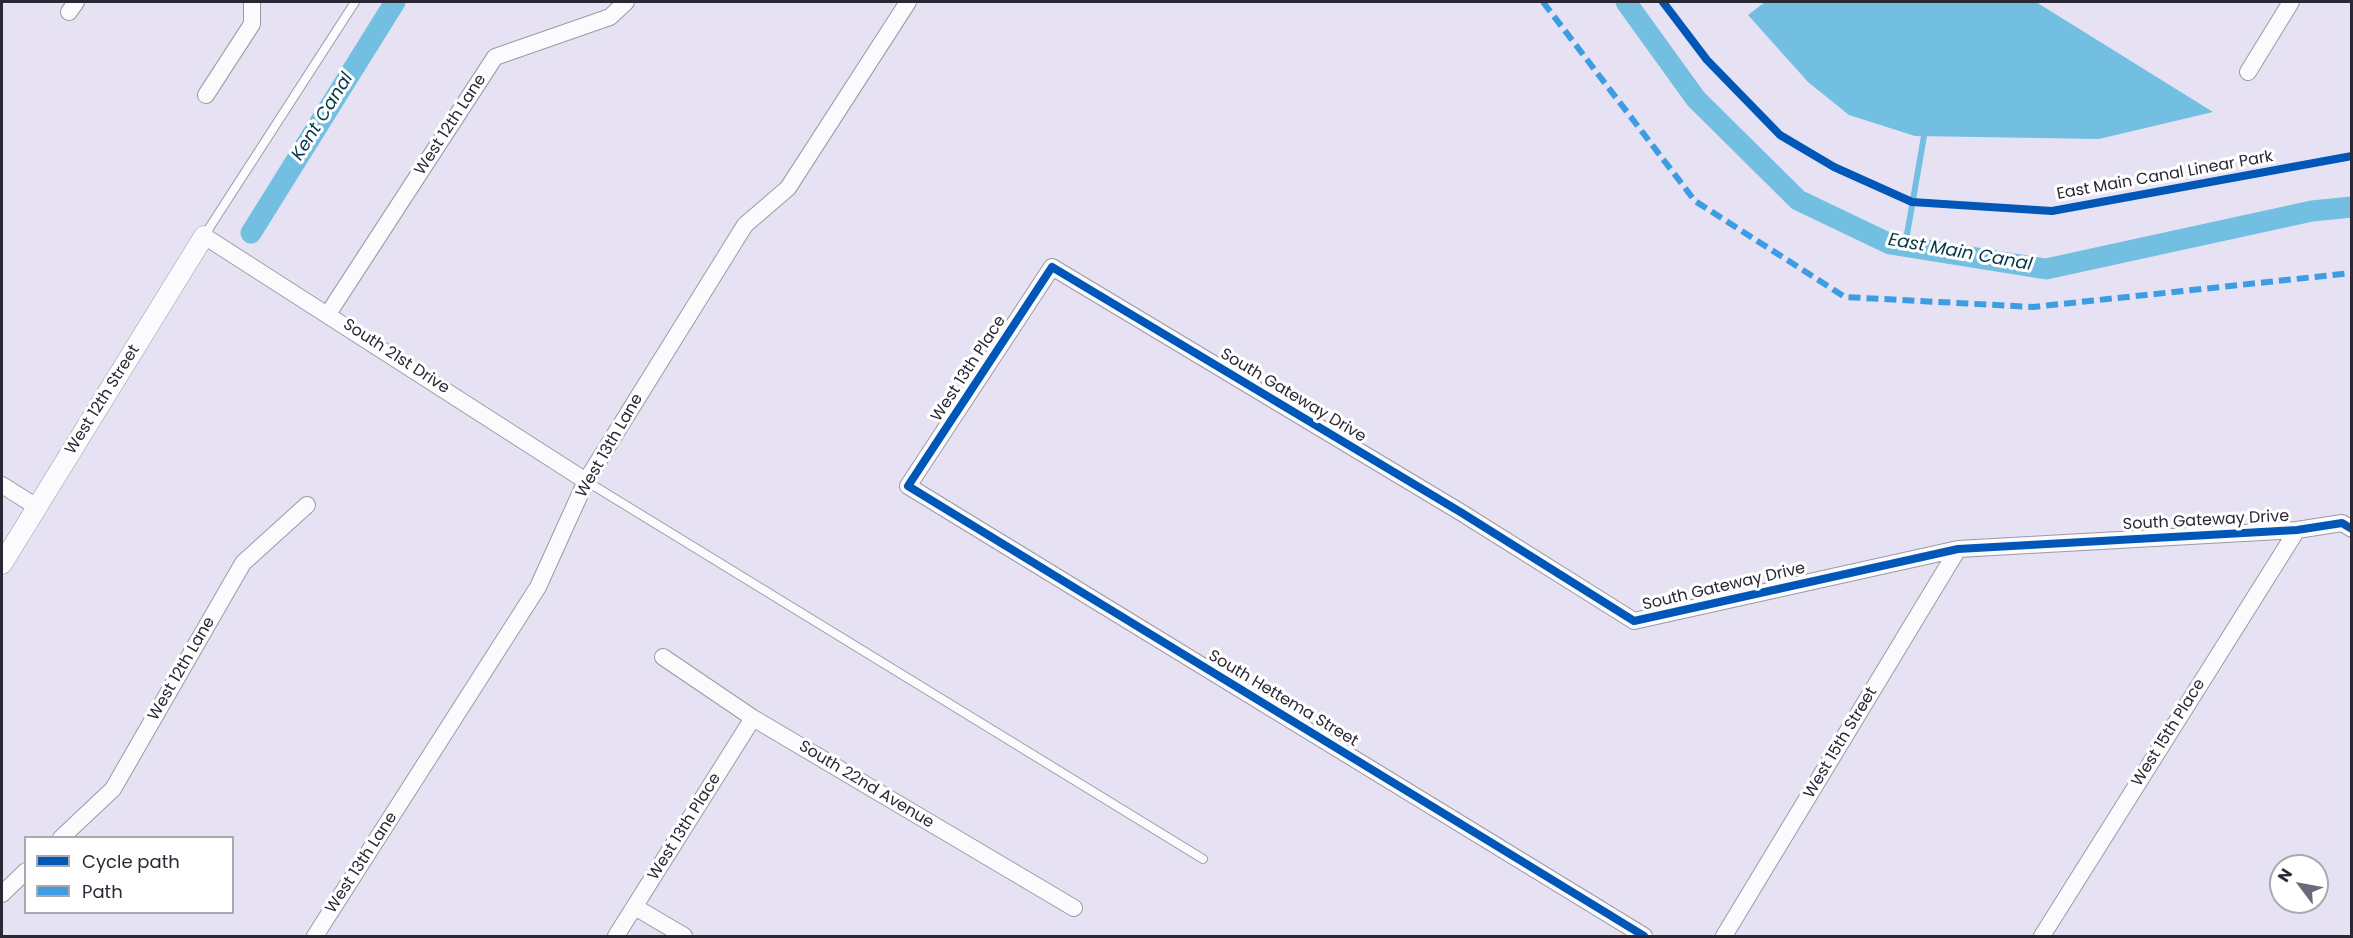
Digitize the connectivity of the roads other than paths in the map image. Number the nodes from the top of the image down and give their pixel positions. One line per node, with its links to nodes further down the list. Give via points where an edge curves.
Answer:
1 (252, 2): 7 (street, via 252,24)
2 (356, 2): 8 (lane)
3 (626, 2): 10 (street, West 12th Lane, via 610,17 495,57)
4 (908, 2): 11 (street, West 13th Lane, via 788,188 745,225)
5 (2291, 2): 6 (street)
6 (2248, 72)
7 (206, 95)
8 (204, 236): 10 (street, South 21st Drive); 15 (street, West 12th Street)
9 (1052, 267): 13 (street, West 13th Place); 18 (street, South Gateway Drive, via 1634,621)
10 (328, 314): 11 (street, South 21st Drive)
11 (586, 480): 23 (lane); 28 (street, West 13th Lane, via 538,587)
12 (2, 485): 15 (street)
13 (908, 486): 31 (street, South Hettema Street)
14 (307, 505): 22 (street, West 12th Lane, via 243,563 113,789)
15 (37, 507): 19 (street, West 12th Street)
16 (2352, 529): 17 (street, South Gateway Drive, via 2342,523)
17 (2296, 530): 18 (street, South Gateway Drive); 33 (street, West 15th Place)
18 (1958, 549): 32 (street, West 15th Street)
19 (2, 564)
20 (663, 657): 21 (street, South 22nd Avenue)
21 (753, 718): 26 (street, West 13th Place); 27 (street, South 22nd Avenue)
22 (62, 836)
23 (1203, 859)
24 (24, 873): 25 (street)
25 (2, 894)
26 (635, 907): 29 (street, West 13th Place); 30 (street)
27 (1074, 908)
28 (315, 936)
29 (616, 936)
30 (684, 936)
31 (1644, 936)
32 (1724, 936)
33 (2042, 936)

